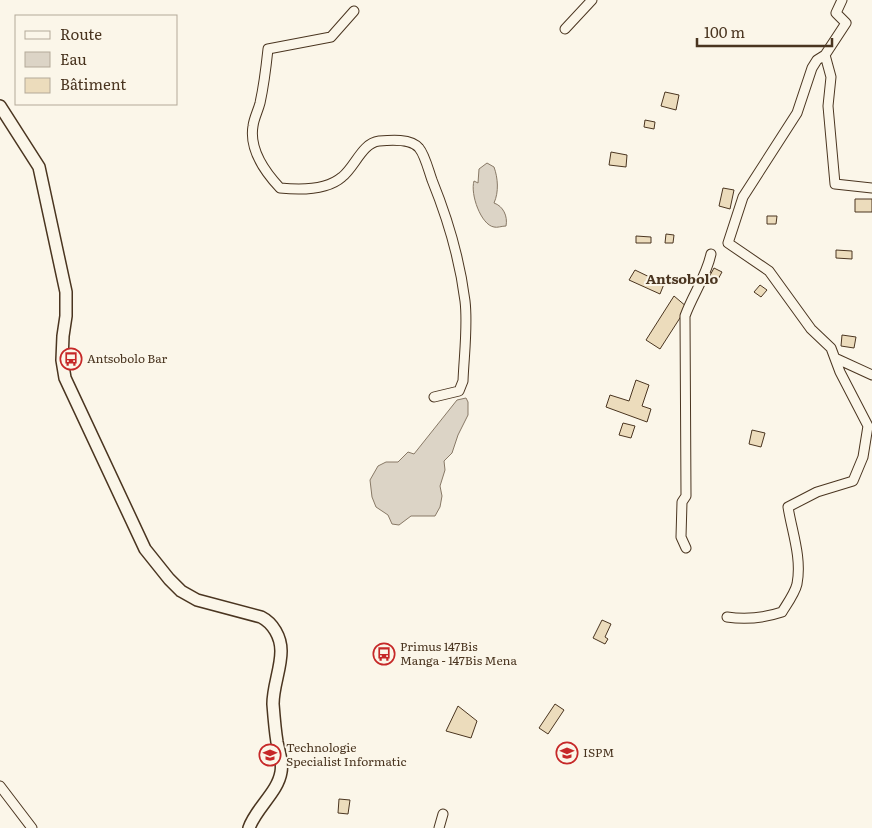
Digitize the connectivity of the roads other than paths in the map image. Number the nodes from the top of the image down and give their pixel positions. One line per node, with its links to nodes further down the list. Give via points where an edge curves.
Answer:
1 (592, 0): 4 (street)
2 (842, 0): 5 (street, via 836,13 846,23)
3 (354, 11): 11 (street, via 331,37 268,49 259,106 252,126 253,141 256,155 274,182 280,188 292,189 330,184 342,178 364,148 378,141 410,142 419,148 450,229 465,302 463,380 459,391)
4 (565, 29)
5 (825, 55): 7 (street, via 831,77 828,106 835,184); 9 (street, via 812,68 797,113 744,197 728,244 769,271 811,329 832,348)
6 (0, 106): 17 (street, via 39,166 66,292 62,360 68,387 144,549 182,591 197,600 261,617 274,627 281,651 273,702 281,772 278,783)
7 (872, 188)
8 (711, 254): 12 (street, via 708,268 685,316 686,496 682,502 681,537)
9 (835, 358): 10 (street); 13 (street, via 868,426 863,457 853,482 817,492 788,507 799,555 797,586 782,612 766,617)
10 (872, 375)
11 (434, 397)
12 (686, 548)
13 (727, 617)
14 (0, 786): 16 (street)
15 (443, 814): 18 (street)
16 (32, 828)
17 (249, 828)
18 (439, 828)

